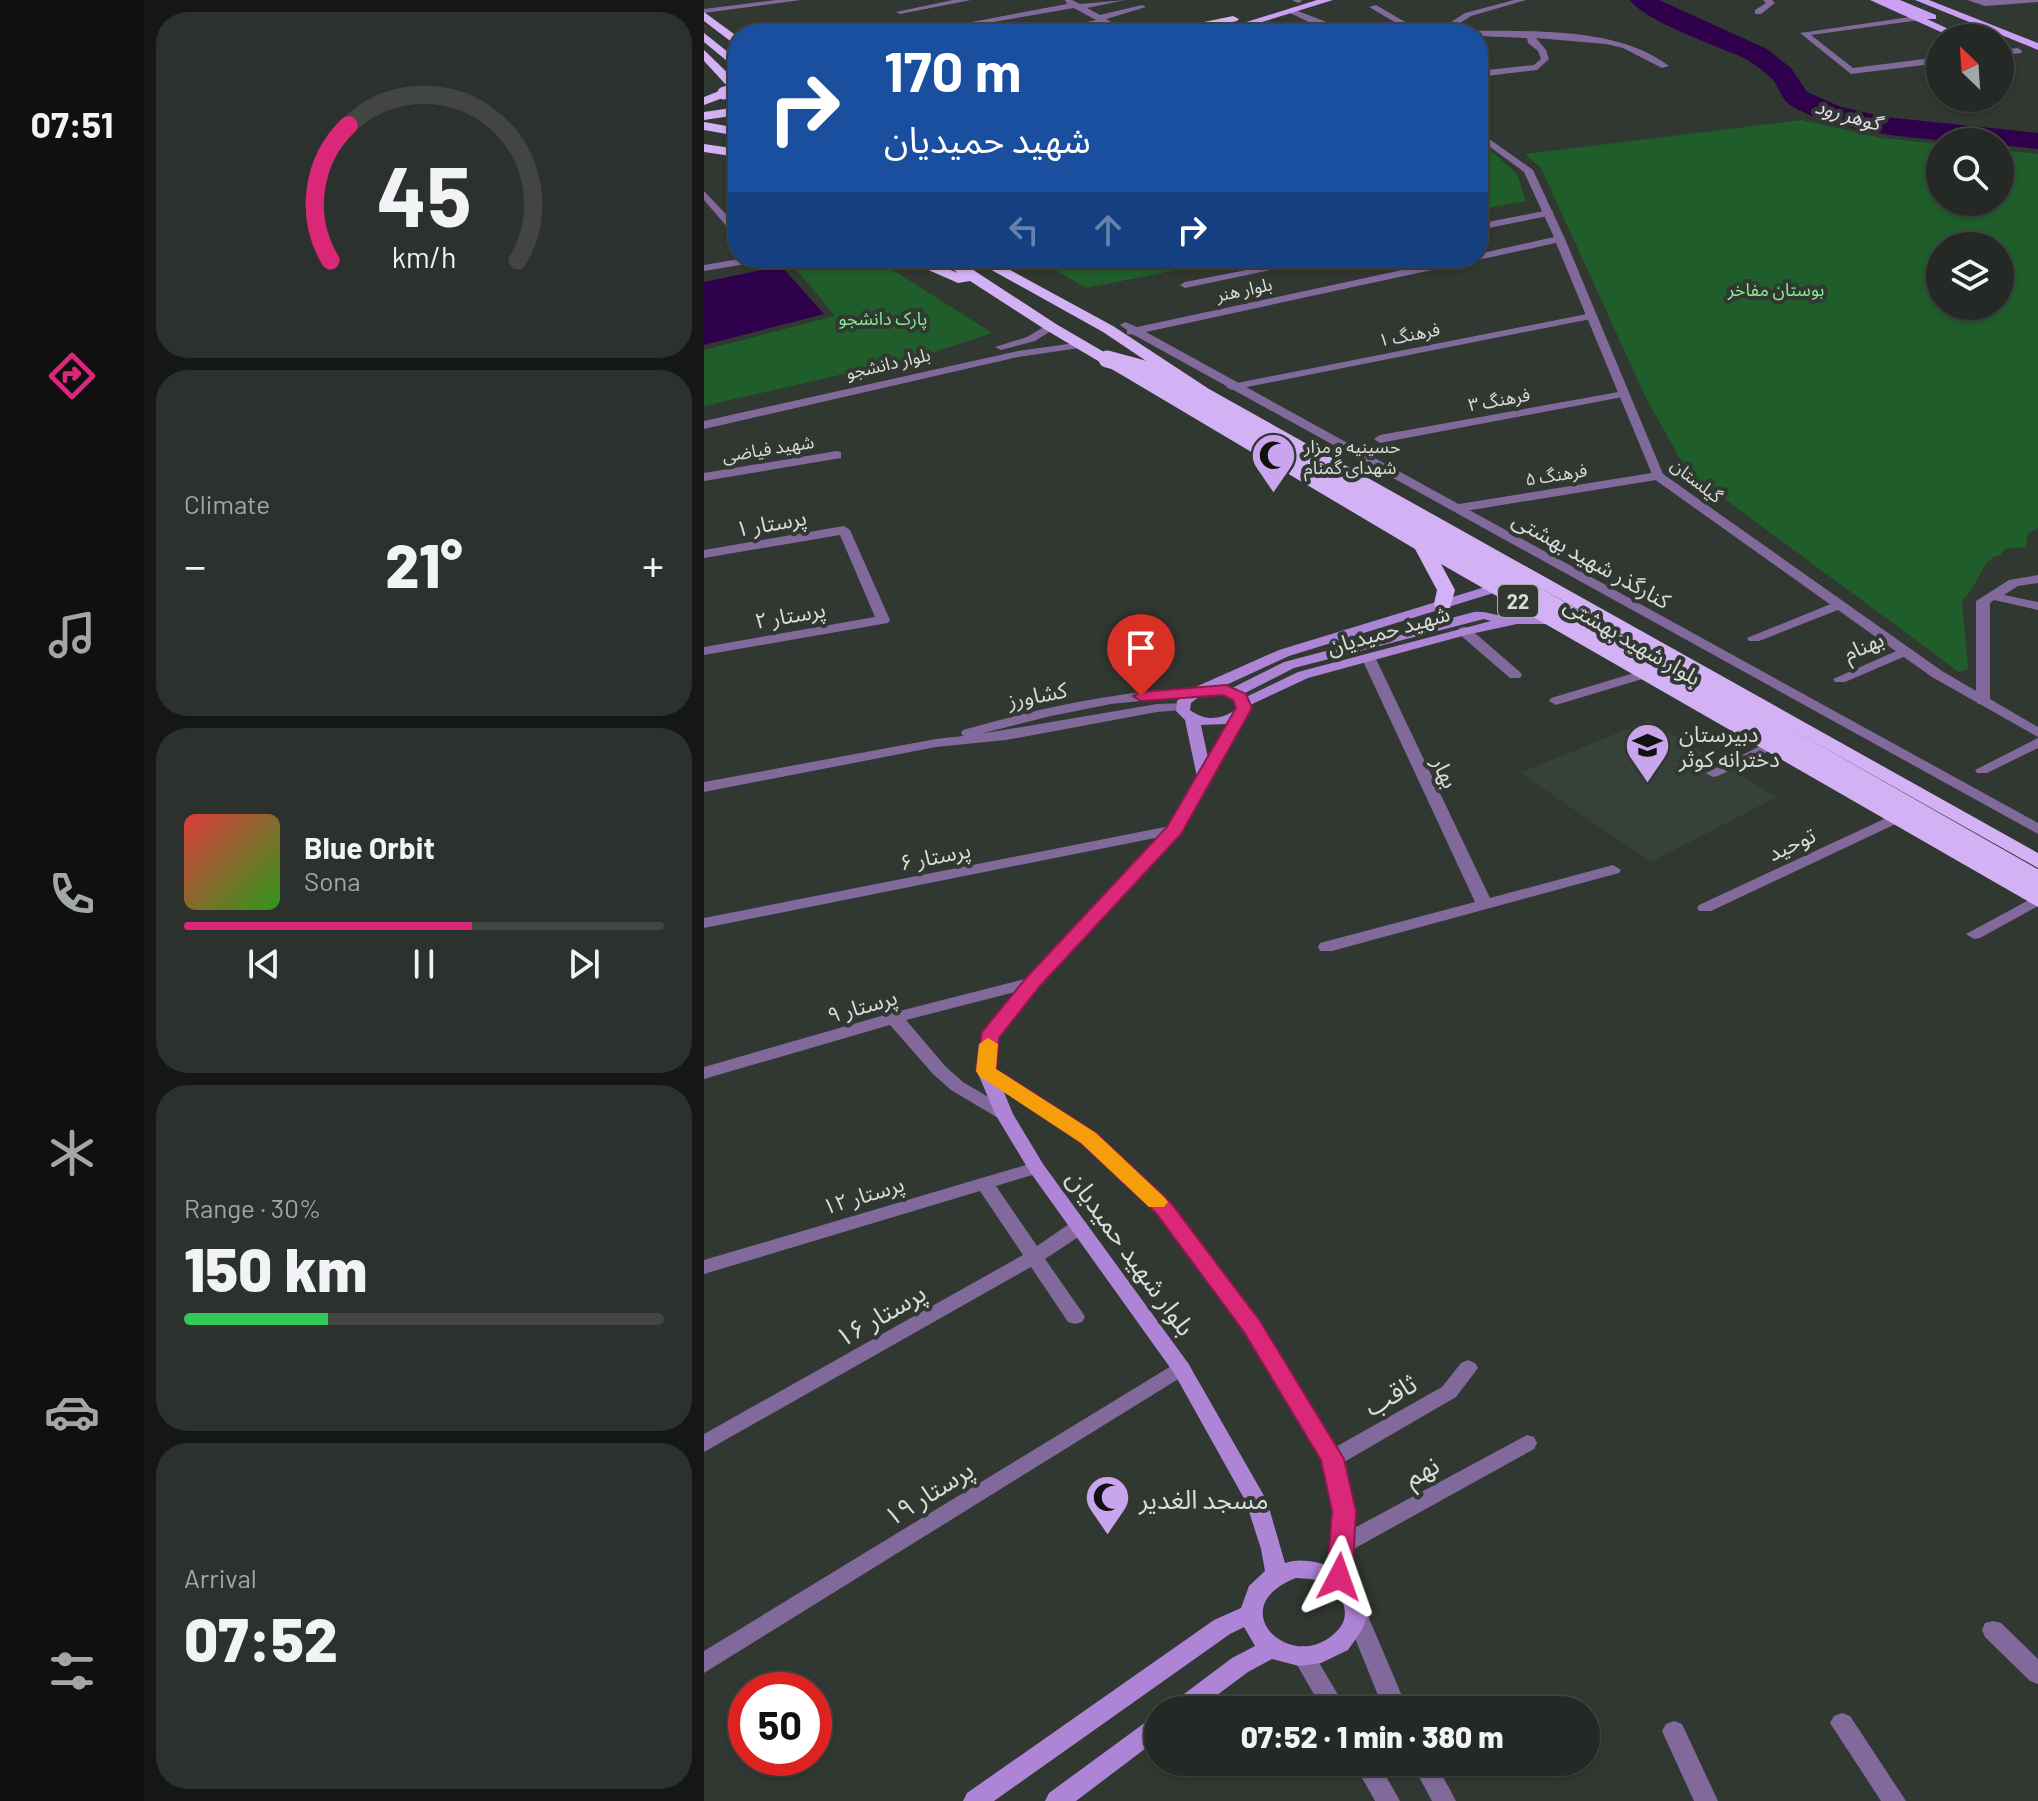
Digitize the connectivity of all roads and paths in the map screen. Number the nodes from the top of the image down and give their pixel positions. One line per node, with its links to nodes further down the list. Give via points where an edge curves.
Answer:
1 (797, 0): 19 (street)
2 (915, 0): 3 (street, via 899,7)
3 (967, 0)
4 (1121, 0): 15 (street)
5 (1328, 0): 14 (main road)
6 (1522, 0): 32 (street)
7 (1767, 0): 18 (street, via 1771,3)
8 (1875, 0): 20 (main road)
9 (1891, 0): 34 (main road)
10 (1920, 0): 35 (main road)
11 (1933, 0): 36 (main road)
12 (1971, 0): 13 (street)
13 (2038, 0)
14 (1296, 3): 22 (main road); 30 (street)
15 (1073, 4): 21 (street); 23 (street)
16 (1142, 7): 21 (street)
17 (1373, 7): 31 (street)
18 (1758, 12)
19 (704, 13): 37 (highway)
20 (1917, 18): 33 (main road); 47 (street, via 1804,33 1851,71)
21 (1102, 19): 24 (street); 25 (street)
22 (1239, 21): 26 (highway); 27 (highway); 28 (highway); 29 (highway)
23 (965, 24)
24 (1080, 24)
25 (1111, 24)
26 (1219, 24)
27 (1224, 24)
28 (1231, 24)
29 (1236, 24)
30 (1325, 24)
31 (1401, 24)
32 (1450, 24)
33 (1931, 24)
34 (1948, 24)
35 (1964, 24)
36 (1970, 24)
37 (728, 34)
38 (1488, 35): 40 (street)
39 (704, 36): 45 (highway)
40 (1532, 36): 48 (street, via 1606,41); 49 (street, via 1545,59 1537,67)
41 (2038, 47): 42 (main road)
42 (2014, 48)
43 (2014, 50): 46 (main road)
44 (704, 54): 50 (highway)
45 (728, 57)
46 (2038, 58)
47 (1926, 62)
48 (1665, 66)
49 (1488, 73)
50 (728, 85)
51 (728, 90): 52 (highway)
52 (704, 101)
53 (728, 112): 54 (highway)
54 (704, 116)
55 (728, 121): 56 (highway)
56 (706, 127): 57 (highway)
57 (728, 132)
58 (1488, 141): 62 (street, گیلستان, via 1528,170)
59 (704, 148): 60 (highway)
60 (728, 152)
61 (704, 194): 63 (street)
62 (1549, 213): 64 (street); 65 (street, گیلستان)
63 (728, 222)
64 (1488, 225)
65 (1558, 236): 66 (street); 67 (street); 81 (street, گیلستان)
66 (1488, 248)
67 (1488, 254)
68 (728, 264): 69 (street)
69 (704, 268)
70 (933, 268): 80 (highway, 22)
71 (960, 268): 80 (highway)
72 (995, 268): 77 (highway, بلوار شهید بهشتی)
73 (1003, 268): 77 (highway, 22)
74 (1272, 268): 79 (street)
75 (1401, 268): 78 (street, بلوار هنر)
76 (1416, 268): 78 (street, بلوار هنر)
77 (1008, 275): 83 (highway, بلوار شهید بهشتی / 22)
78 (1366, 277): 83 (street, بلوار هنر)
79 (1185, 285)
80 (1002, 295): 82 (highway, بلوار شهید بهشتی / 22)
81 (1592, 316): 88 (street, فرهنگ ۱); 89 (street, گیلستان)
82 (1051, 327): 84 (highway, بلوار شهید بهشتی / 22); 85 (street, بلوار دانشجو)
83 (1122, 330): 88 (street, کنارگذر شهید بهشتی); 100 (highway, بلوار شهید بهشتی / 22, via 1203,392)
84 (1082, 345): 86 (street, بلوار دانشجو); 87 (highway, بلوار شهید بهشتی / 22)
85 (1006, 346): 86 (street, via 1022,348); 90 (street, بلوار دانشجو)
86 (1018, 354): 90 (street, بلوار دانشجو)
87 (1107, 359): 98 (highway, بلوار شهید بهشتی / 22); 143 (highway, bridge, via 1148,370)
88 (1232, 387): 97 (street, کنارگذر شهید بهشتی)
89 (1624, 394): 93 (street, فرهنگ ۳); 95 (street, گیلستان)
90 (752, 408): 91 (street, بلوار دانشجو); 92 (street, بلوار دانشجو)
91 (704, 415)
92 (704, 425)
93 (1380, 439)
94 (837, 455): 96 (street, شهید فیاضی)
95 (1658, 476): 97 (street, فرهنگ ۵); 105 (street, گیلستان)
96 (704, 477)
97 (1459, 508): 135 (street, کنارگذر شهید بهشتی)
98 (1421, 544): 102 (highway, بلوار شهید بهشتی / 22); 104 (highway, via 1446,590)
99 (704, 554): 107 (street, پرستار ۱, via 844,530)
100 (1528, 575): 102 (highway); 128 (highway, بلوار شهید بهشتی / 22)
101 (2038, 579): 103 (street, via 2014,583)
102 (1495, 588): 104 (main road, شهید حمیدیان); 108 (highway, بلوار شهید بهشتی / 22)
103 (1992, 596): 106 (street); 120 (street, via 1983,601)
104 (1443, 604): 118 (main road, شهید حمیدیان, via 1284,653)
105 (1838, 605): 111 (street); 113 (street, گیلستان)
106 (2038, 606)
107 (883, 620): 112 (street, پرستار ۲)
108 (1549, 620): 109 (main road, شهید حمیدیان); 115 (highway, بلوار شهید بهشتی / 22)
109 (1507, 622): 110 (main road, شهید حمیدیان); 121 (main road, via 1484,615 1289,665)
110 (1464, 631): 114 (main road, شهید حمیدیان); 116 (street)
111 (1754, 638)
112 (704, 651)
113 (1903, 652): 117 (street, بهنام); 120 (street, گیلستان)
114 (1369, 659): 121 (main road, شهید حمیدیان, via 1303,675); 145 (street, بهار)
115 (1644, 674): 119 (street); 127 (highway, بلوار شهید بهشتی / 22)
116 (1515, 675)
117 (1840, 679)
118 (1201, 691): 121 (main road); 122 (main road, شهید حمیدیان); 126 (street, کشاورز, via 1141,696 1003,723)
119 (1556, 701)
120 (1983, 701): 124 (street, گیلستان)
121 (1240, 703): 123 (main road, via 1219,722); 132 (main road)
122 (1182, 706): 123 (main road); 126 (street, کشاورز)
123 (1192, 719): 132 (main road)
124 (2038, 733)
125 (2038, 742): 130 (street)
126 (936, 743): 134 (street, کشاورز)
127 (1770, 745): 129 (highway, بلوار شهید بهشتی / 22); 131 (street)
128 (1841, 752): 129 (highway, via 1851,767 1846,771); 133 (highway, بلوار شهید بهشتی / 22)
129 (1810, 768): 136 (highway, بلوار شهید بهشتی / 22)
130 (1982, 770)
131 (1713, 773)
132 (1205, 778): 140 (main road)
133 (1898, 784): 136 (highway, via 1878,777 1857,779 1856,791); 137 (highway, بلوار شهید بهشتی / 22)
134 (704, 787)
135 (1962, 788): 137 (street); 139 (street, کنارگذر شهید بهشتی)
136 (1869, 802): 138 (highway, بلوار شهید بهشتی / 22)
137 (1934, 804): 141 (highway, بلوار شهید بهشتی / 22)
138 (1897, 818): 144 (highway, بلوار شهید بهشتی / 22); 146 (street, توحید)
139 (2038, 829)
140 (1175, 830): 147 (street, پرستار ۶); 150 (main road)
141 (2038, 862)
142 (1613, 870): 145 (street)
143 (2038, 882)
144 (2038, 900): 148 (street)
145 (1484, 903): 149 (street)
146 (1705, 908)
147 (704, 923)
148 (1974, 934)
149 (1326, 947)
150 (1033, 982): 151 (street, پرستار ۹); 152 (main road, via 989,1037)
151 (894, 1018): 153 (street, پرستار ۹); 154 (street, via 957,1086)
152 (986, 1071): 154 (main road, بلوار شهید حمیدیان); 165 (main road, بلوار شهید حمیدیان, via 1089,1138 1164,1208 1252,1326)
153 (704, 1073)
154 (1004, 1114): 155 (main road, بلوار شهید حمیدیان)
155 (1036, 1168): 156 (street, پرستار ۱۲); 157 (main road, بلوار شهید حمیدیان)
156 (984, 1183): 158 (street); 159 (street, پرستار ۱۲)
157 (1079, 1227): 158 (street, پرستار ۱۶); 161 (main road, بلوار شهید حمیدیان)
158 (1034, 1257): 160 (street); 164 (street, پرستار ۱۶)
159 (704, 1267)
160 (1075, 1317)
161 (1181, 1368): 167 (main road, بلوار شهید حمیدیان, via 1256,1501); 174 (street, پرستار ۱۹)
162 (1468, 1368): 165 (street, ثاقب, via 1449,1392)
163 (1527, 1443): 166 (street, نهم)
164 (704, 1444)
165 (1332, 1459): 166 (main road, بلوار شهید حمیدیان, via 1344,1511)
166 (1342, 1545): 168 (main road, بلوار شهید حمیدیان)
167 (1276, 1575): 168 (main road, via 1305,1568); 169 (main road, via 1254,1598)
168 (1339, 1577): 170 (main road, via 1351,1593)
169 (1251, 1613): 172 (main road, via 1256,1633); 184 (main road, via 1222,1627)
170 (1357, 1616): 173 (main road, via 1334,1647); 178 (street)
171 (1993, 1630): 175 (street)
172 (1272, 1648): 173 (main road); 176 (main road)
173 (1303, 1656): 177 (street)
174 (704, 1663)
175 (2038, 1674)
176 (1199, 1696)
177 (1327, 1696)
178 (1390, 1696)
179 (1842, 1723): 189 (street)
180 (1674, 1731): 188 (street)
181 (1144, 1736): 185 (main road)
182 (1373, 1776): 186 (street)
183 (1431, 1776): 187 (street)
184 (975, 1801)
185 (1057, 1801)
186 (1388, 1801)
187 (1444, 1801)
188 (1706, 1801)
189 (1894, 1801)

